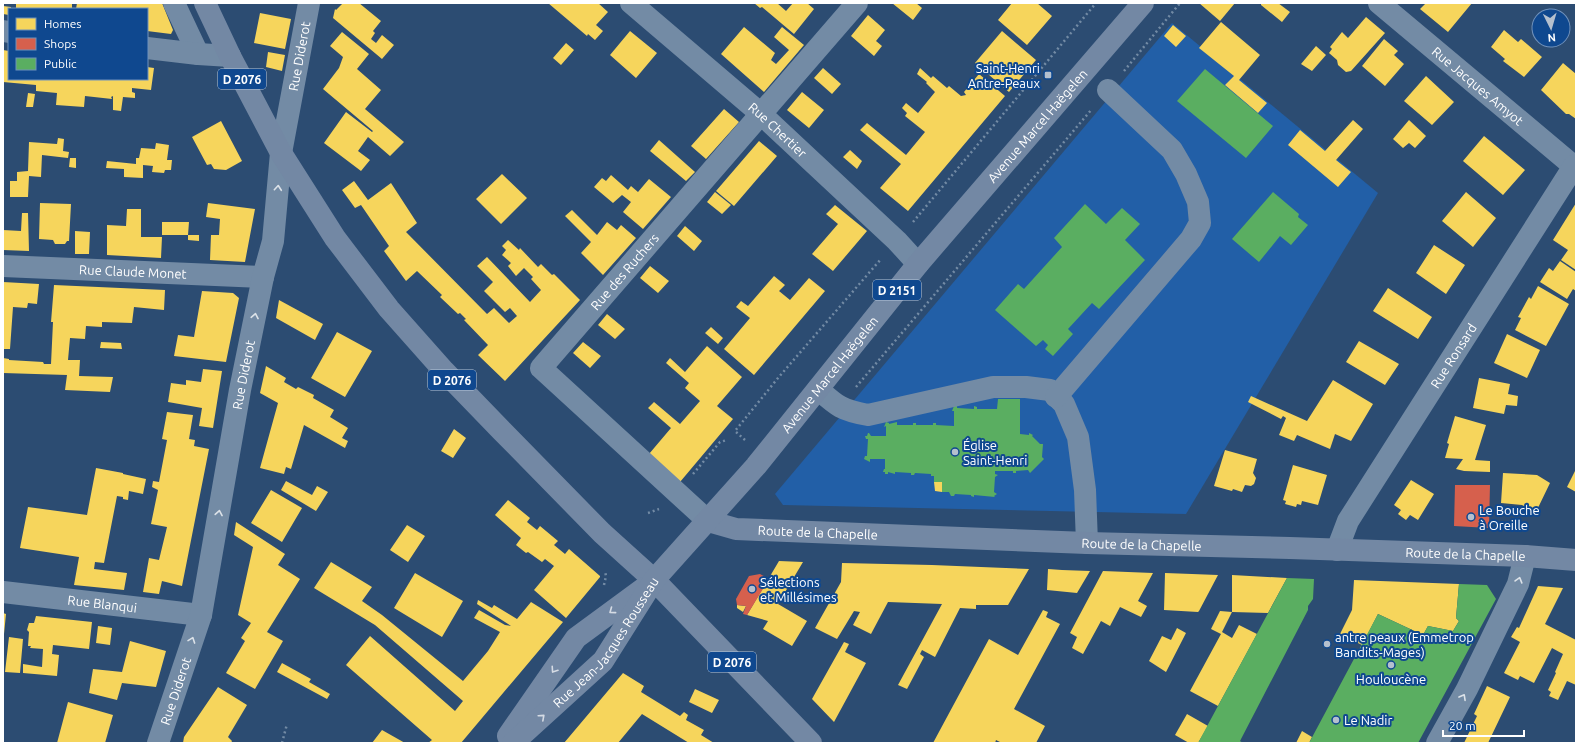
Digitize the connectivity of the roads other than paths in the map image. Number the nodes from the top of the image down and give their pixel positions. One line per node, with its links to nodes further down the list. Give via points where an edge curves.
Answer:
1 (174, 3): 9 (street)
2 (205, 3): 10 (main road, D 2076)
3 (309, 3): 13 (street, Rue Diderot)
4 (631, 3): 12 (street, Rue Chertier)
5 (857, 3): 12 (street, Rue des Ruchers)
6 (1143, 3): 15 (main road, Avenue Marcel Haëgelen / D 2151)
7 (1379, 3): 14 (street, Rue Jacques Amyot)
8 (148, 48): 9 (street)
9 (198, 54): 10 (street)
10 (230, 56): 13 (main road, D 2076)
11 (1108, 90): 19 (street, via 1172,150 1198,202 1200,223 1191,239)
12 (761, 114): 15 (street, Rue Chertier, via 897,240); 20 (street, Rue des Ruchers, via 541,368)
13 (281, 153): 17 (street, Rue Diderot, one-way to 13, via 273,241); 25 (main road, D 2076, via 335,238 389,309 502,431 602,533)
14 (1575, 166): 22 (street, Rue Ronsard, via 1348,521)
15 (918, 264): 18 (main road, Avenue Marcel Haëgelen / D 2151)
16 (3, 266): 17 (street, Rue Claude Monet)
17 (263, 277): 27 (street, Rue Diderot, one-way to 17, via 240,390)
18 (818, 389): 19 (street, via 838,407 868,415 993,387 1050,390); 20 (main road, Avenue Marcel Haëgelen / D 2151)
19 (1056, 397): 21 (street, via 1064,404 1078,437 1085,490)
20 (708, 521): 21 (main road, Route de la Chapelle, via 736,529); 25 (main road, Avenue Marcel Haëgelen / D 2151)
21 (1087, 543): 22 (main road, Route de la Chapelle)
22 (1337, 550): 23 (main road, Route de la Chapelle)
23 (1525, 556): 24 (main road, Route de la Chapelle); 32 (street, one-way to 23, via 1467,689 1518,584)
24 (1576, 560)
25 (654, 580): 29 (main road, Rue Jean-Jacques Rousseau, one-way to 29, via 576,638); 30 (main road, Rue Jean-Jacques Rousseau, one-way to 25, via 603,661); 31 (main road, D 2076)
26 (3, 592): 27 (street, Rue Blanqui)
27 (201, 615): 28 (street, Rue Diderot, one-way to 27)
28 (158, 743)
29 (502, 743)
30 (513, 743)
31 (811, 743)
32 (1437, 743)

